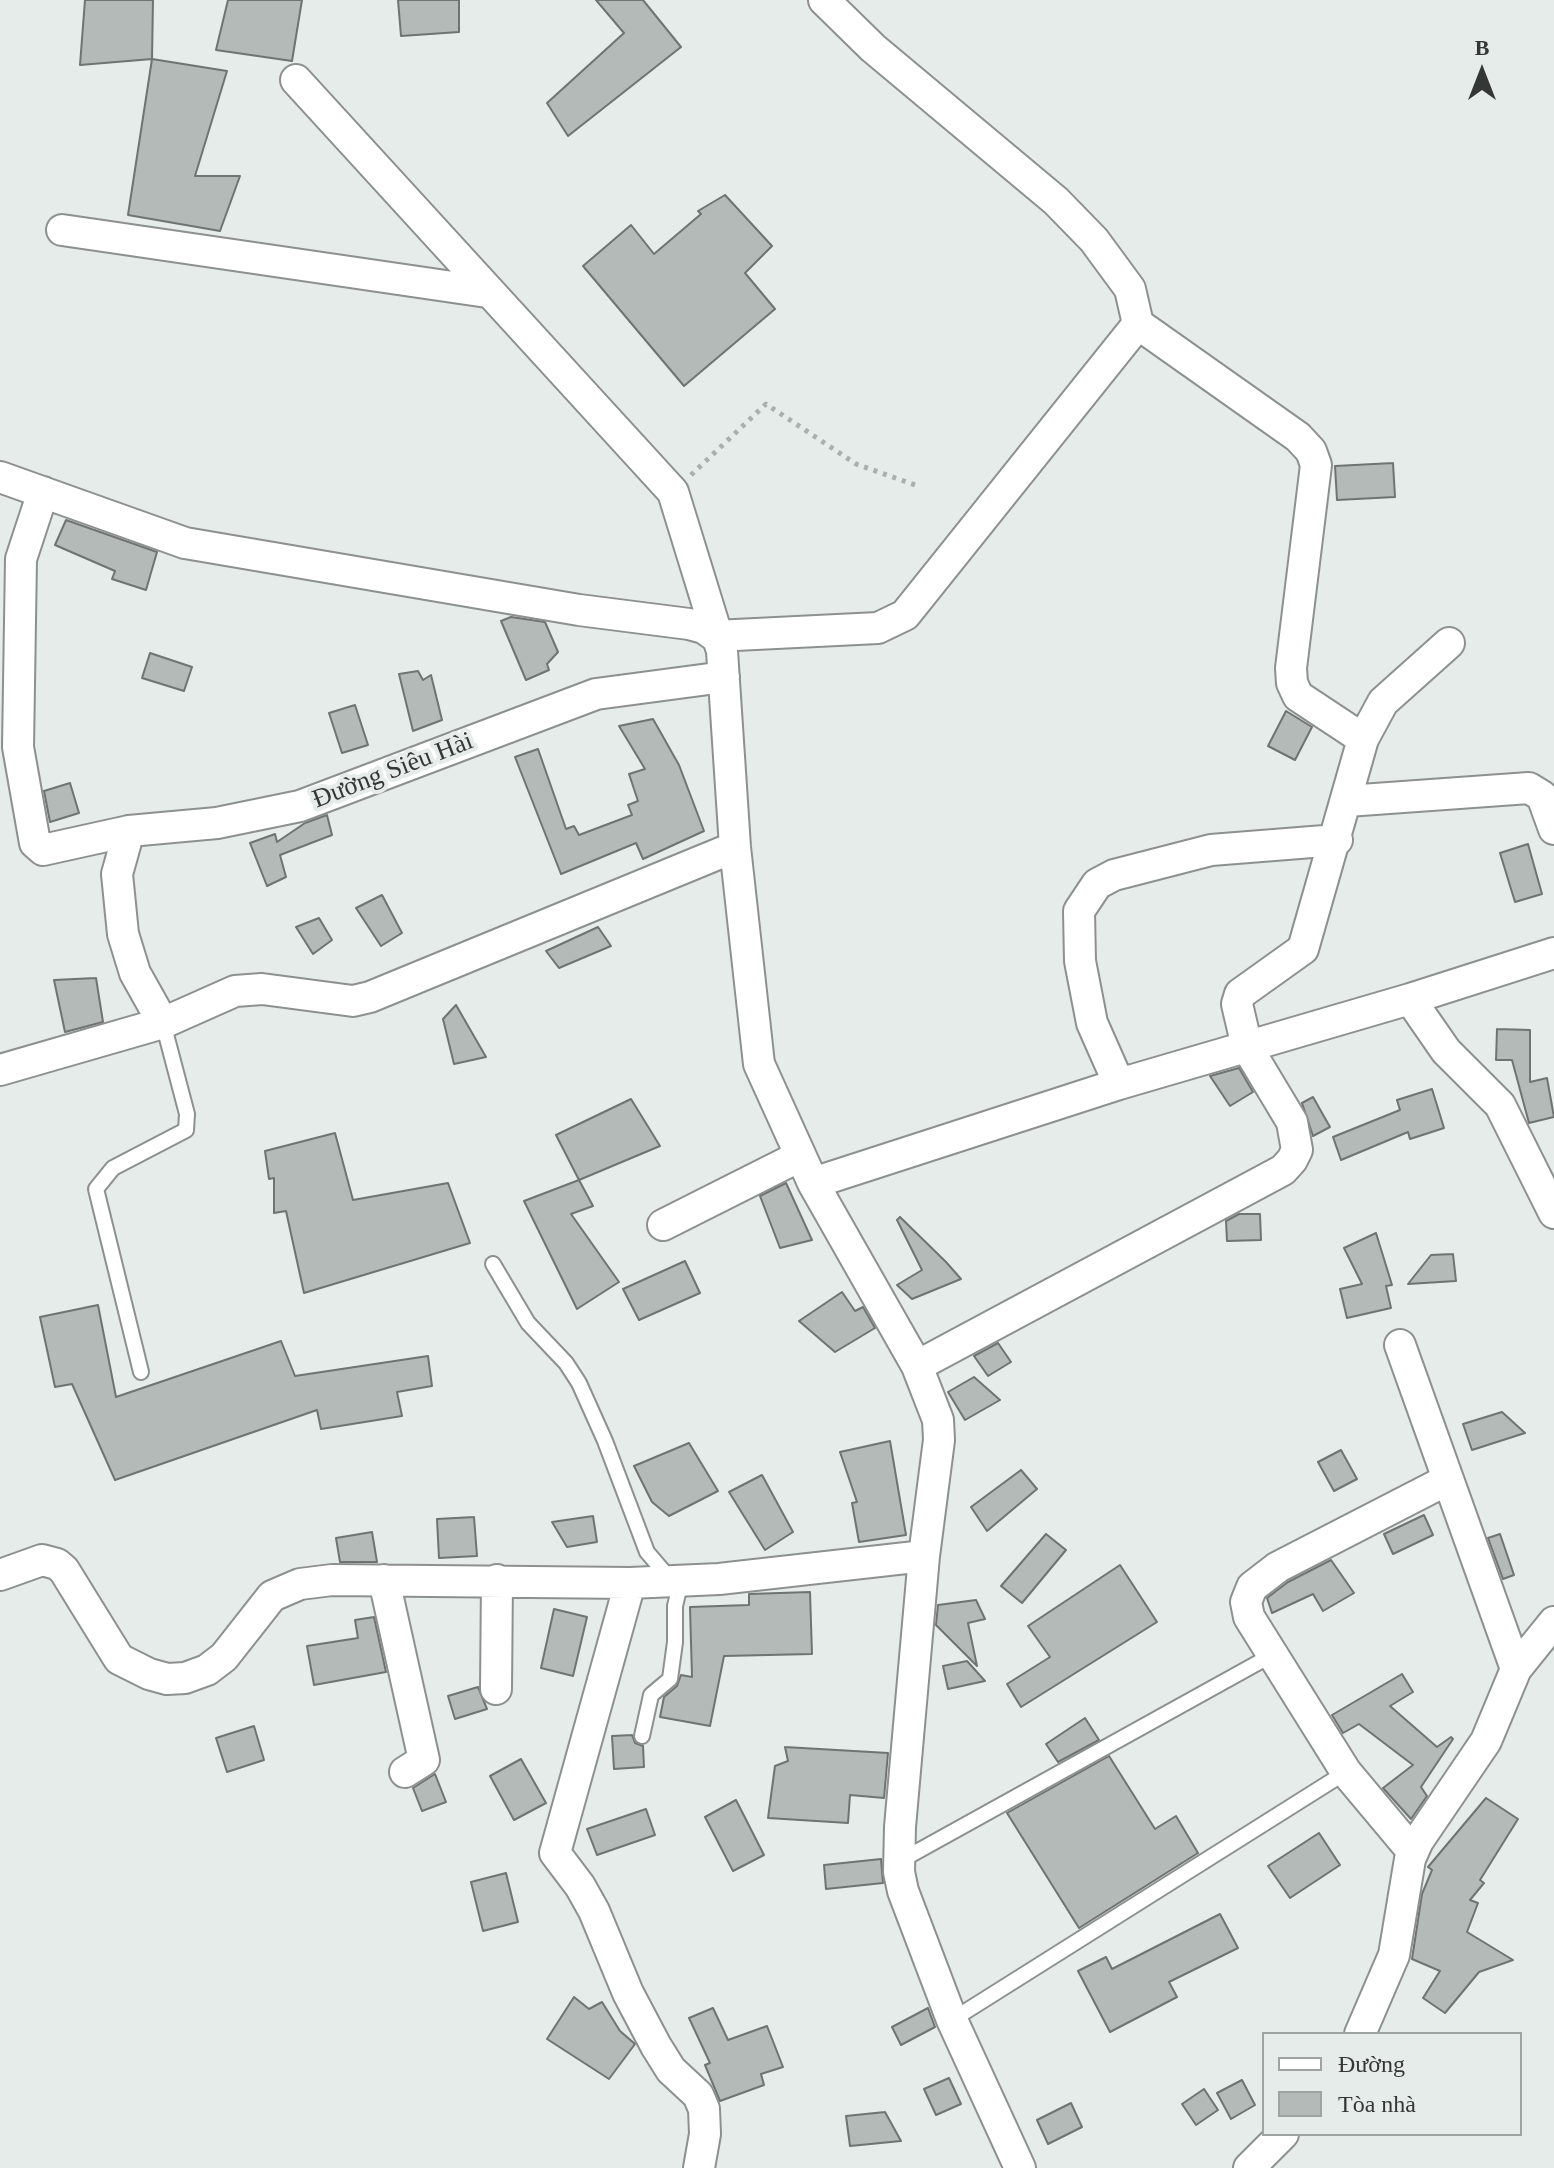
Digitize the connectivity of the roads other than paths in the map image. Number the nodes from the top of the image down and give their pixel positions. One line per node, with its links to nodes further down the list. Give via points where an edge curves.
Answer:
1 (824, 0): 5 (street, via 1094,240 1130,289)
2 (296, 80): 4 (street)
3 (62, 230): 4 (street)
4 (487, 292): 8 (street, via 673,492)
5 (1138, 324): 8 (street, via 905,615 878,628); 11 (street, via 1311,451 1316,465 1292,683 1298,696)
6 (0, 477): 7 (street)
7 (43, 492): 8 (street, via 185,543 689,624); 14 (street, Đường Siêu Hài, via 21,559 18,747 35,843 43,850)
8 (715, 636): 10 (street)
9 (1449, 643): 11 (street, via 1383,702)
10 (724, 677): 14 (street, Đường Siêu Hài, via 596,694 300,806 217,823); 16 (street)
11 (1363, 739): 12 (street)
12 (1347, 801): 13 (street, via 1529,788 1542,796); 15 (street)
13 (1554, 829)
14 (129, 831): 19 (street, via 117,874 123,934 135,973)
15 (1337, 840): 20 (street, via 1303,949 1240,994 1237,1016); 22 (street, via 1211,850 1097,884 1079,911 1080,961 1092,1023)
16 (735, 847): 19 (street, via 370,997 353,1001 262,989 235,991); 23 (street, via 759,1064)
17 (1554, 953): 18 (street)
18 (1410, 999): 20 (street); 25 (street, via 1446,1051 1500,1105)
19 (163, 1023): 21 (street); 30 (lane, via 187,1114 186,1130 113,1168 96,1189)
20 (1247, 1047): 22 (street); 29 (street, via 1292,1122 1297,1150 1283,1170)
21 (0, 1070)
22 (1119, 1084): 24 (street)
23 (800, 1156): 24 (street); 26 (street)
24 (813, 1183): 29 (street)
25 (1554, 1213)
26 (663, 1225)
27 (493, 1264): 36 (lane, via 528,1323 579,1383 647,1552)
28 (1400, 1345): 31 (street)
29 (917, 1366): 32 (street, via 934,1409 939,1440)
30 (141, 1372)
31 (1447, 1480): 39 (street, via 1278,1567 1252,1587 1246,1602 1249,1617); 40 (street)
32 (924, 1556): 36 (street); 46 (street)
33 (0, 1575): 34 (street, via 42,1560 57,1564 119,1659 167,1679 207,1670 224,1657 272,1596 300,1584)
34 (384, 1580): 35 (street); 43 (street, via 424,1760)
35 (497, 1580): 37 (street); 41 (street)
36 (676, 1581): 37 (street); 42 (lane, via 670,1679 651,1695)
37 (630, 1583): 50 (street, via 555,1853 594,1911 656,2046 671,2070 698,2095 705,2134)
38 (1554, 1622): 40 (street)
39 (1272, 1655): 44 (street); 46 (lane)
40 (1516, 1669): 45 (street, via 1486,1741)
41 (496, 1689)
42 (642, 1736)
43 (405, 1772)
44 (1346, 1772): 45 (street); 47 (lane)
45 (1413, 1852): 48 (street, via 1394,1955)
46 (899, 1861): 47 (street, via 903,1891)
47 (952, 2020): 51 (street)
48 (1361, 2032)
49 (1281, 2136): 52 (street)
50 (699, 2168)
51 (1020, 2168)
52 (1249, 2168)

